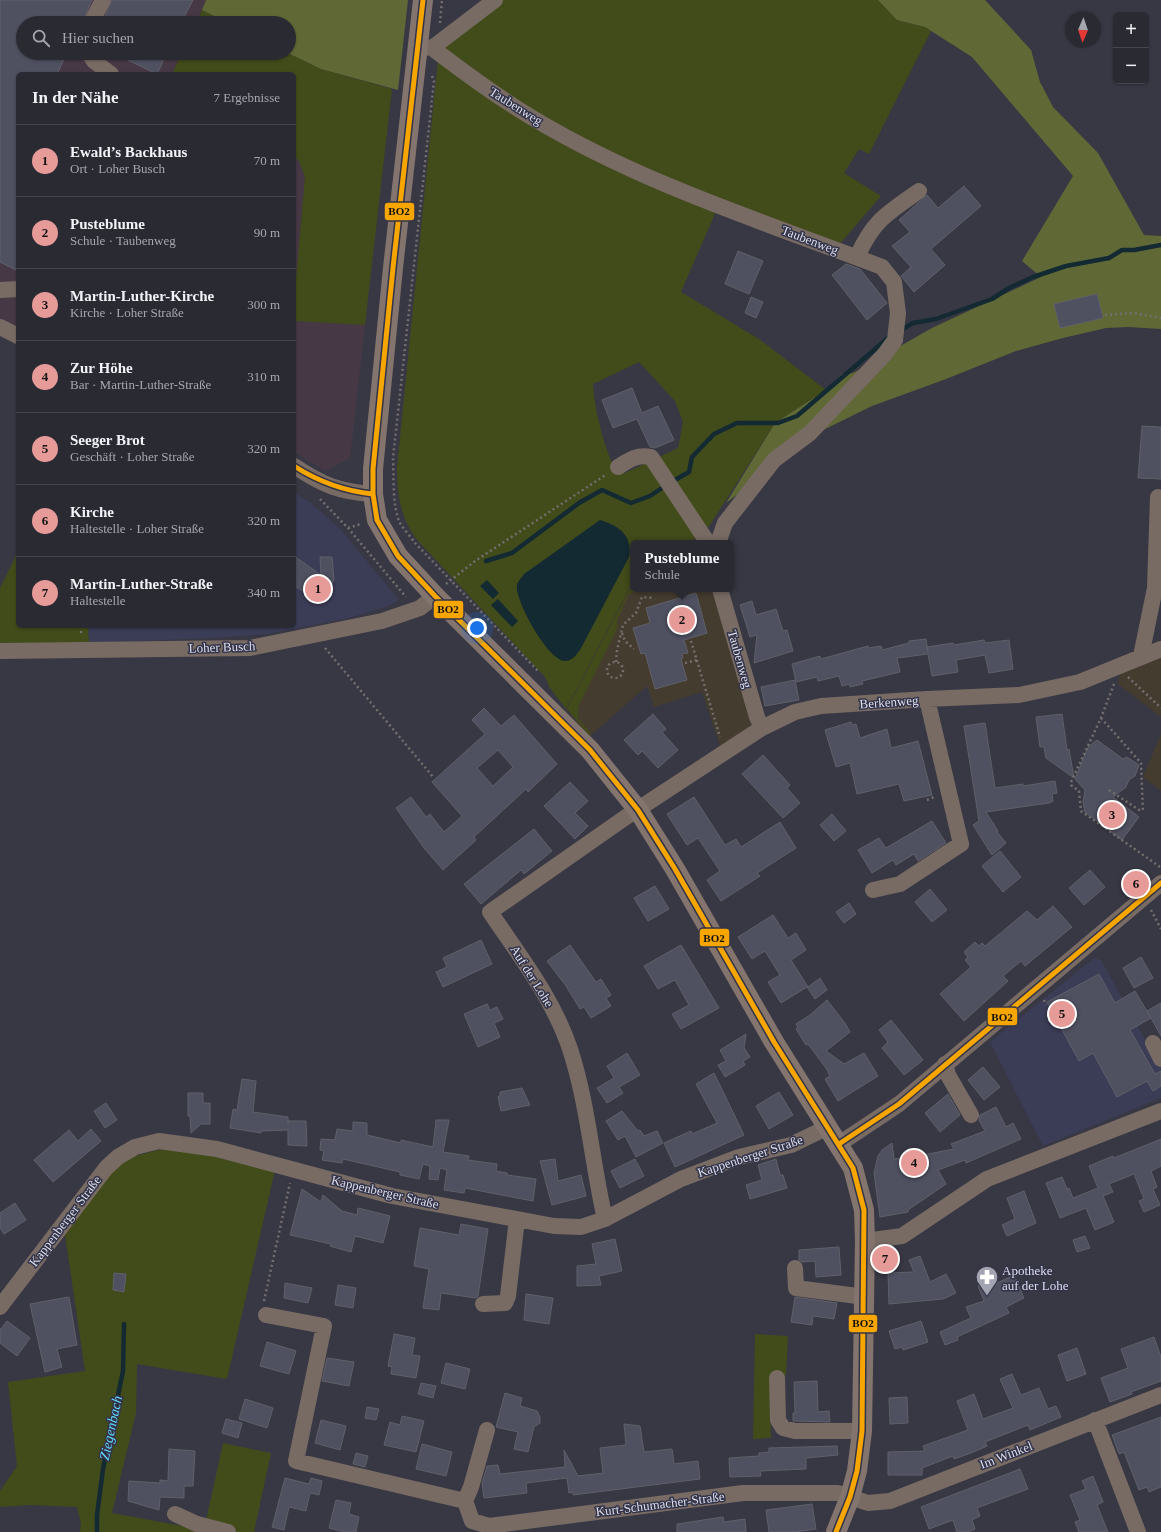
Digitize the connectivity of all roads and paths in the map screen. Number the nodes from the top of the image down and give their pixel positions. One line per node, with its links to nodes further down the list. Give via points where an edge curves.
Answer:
1 (102, 0): 4 (street)
2 (423, 0): 5 (main road)
3 (495, 0): 5 (street)
4 (94, 16)
5 (425, 47): 10 (street, Taubenweg, via 531,118 596,152 708,201); 19 (main road, via 393,268)
6 (93, 60): 7 (street)
7 (108, 72)
8 (432, 74): 22 (path, via 434,81 393,458)
9 (919, 191): 10 (street, via 886,214 866,238)
10 (857, 257): 24 (street, Taubenweg, via 882,267 894,282 898,313 895,340 884,355 810,433 774,460 725,524)
11 (16, 289): 12 (street)
12 (0, 290)
13 (1105, 315): 14 (path, via 1134,313)
14 (1161, 318)
15 (0, 328): 16 (street)
16 (16, 335)
17 (296, 467): 19 (street, via 322,484 351,493)
18 (618, 467): 23 (street, via 643,455 651,457); 27 (path, via 475,561)
19 (373, 494): 27 (main road, via 378,520 387,539)
20 (319, 498): 27 (path, via 348,528 403,595)
21 (1158, 498): 35 (street, via 1155,588)
22 (398, 515)
23 (706, 540)
24 (719, 540)
25 (721, 592): 43 (street, Taubenweg)
26 (654, 598): 29 (path, via 642,598 636,613 623,625)
27 (427, 602): 30 (street, Loher Busch, via 382,621); 47 (main road, via 590,750)
28 (294, 632): 30 (street, Loher Busch); 34 (street, Loher Busch, via 250,648)
29 (622, 632): 32 (path, via 625,641); 37 (path)
30 (314, 636): 45 (path)
31 (691, 641): 36 (path)
32 (634, 649)
33 (1161, 649): 35 (street, Berkenweg)
34 (0, 651)
35 (1141, 656): 39 (street, Berkenweg)
36 (697, 660): 38 (path); 44 (path)
37 (616, 662): 37 (path, via 622,665 624,671 620,677 614,678 609,675 607,669 610,664)
38 (685, 664)
39 (1120, 667): 40 (street, Berkenweg, via 1080,682 1019,695); 41 (path); 42 (path)
40 (927, 699): 43 (street, Berkenweg, via 821,706 795,712); 50 (street, via 961,844 900,884)
41 (1161, 708)
42 (1101, 718): 46 (path, via 1141,763 1143,812); 48 (path, via 1071,782 1079,791 1081,811)
43 (762, 728): 44 (street, Berkenweg)
44 (725, 753): 47 (street, Berkenweg)
45 (434, 778)
46 (1109, 790)
47 (638, 810): 56 (main road, via 675,869 774,1042); 60 (street, Auf der Lohe, via 490,912 547,998 570,1048 583,1096)
48 (1160, 866)
49 (1161, 883): 53 (street)
50 (873, 890)
51 (1152, 1043): 52 (street)
52 (1161, 1059)
53 (945, 1064): 55 (street, via 948,1075); 57 (street, via 900,1104)
54 (1161, 1111): 61 (street, via 987,1179 902,1236)
55 (971, 1115)
56 (828, 1127): 57 (main road); 60 (street, Kappenberger Straße, via 792,1145 739,1157 681,1179)
57 (839, 1144): 61 (main road, via 853,1168 860,1192)
58 (293, 1168): 59 (street, Kappenberger Straße, via 392,1196); 65 (street, Kappenberger Straße, via 217,1149 159,1141 135,1147 110,1164 92,1185); 66 (path, via 263,1308)
59 (517, 1219): 60 (street, Kappenberger Straße, via 554,1226 581,1227); 64 (street, via 508,1296 505,1303)
60 (605, 1219)
61 (866, 1240): 63 (main road)
62 (795, 1268): 63 (street, via 796,1288)
63 (865, 1297): 71 (main road)
64 (483, 1304)
65 (0, 1307)
66 (266, 1315): 73 (street, via 324,1326 296,1461)
67 (777, 1378): 71 (street, via 778,1420 783,1428 795,1431)
68 (1161, 1395): 69 (street, Im Winkel)
69 (1095, 1420): 72 (street, Im Winkel, via 890,1500 868,1503); 78 (street)
70 (487, 1430): 73 (street)
71 (862, 1431): 72 (main road, via 857,1471)
72 (850, 1497): 75 (street, Kurt-Schumacher-Straße, via 838,1493 743,1493 489,1526); 77 (main road)
73 (465, 1501): 75 (street, Kurt-Schumacher-Straße)
74 (175, 1514): 76 (street, via 197,1524)
75 (469, 1526)
76 (228, 1532)
77 (836, 1532)
78 (1138, 1532)

